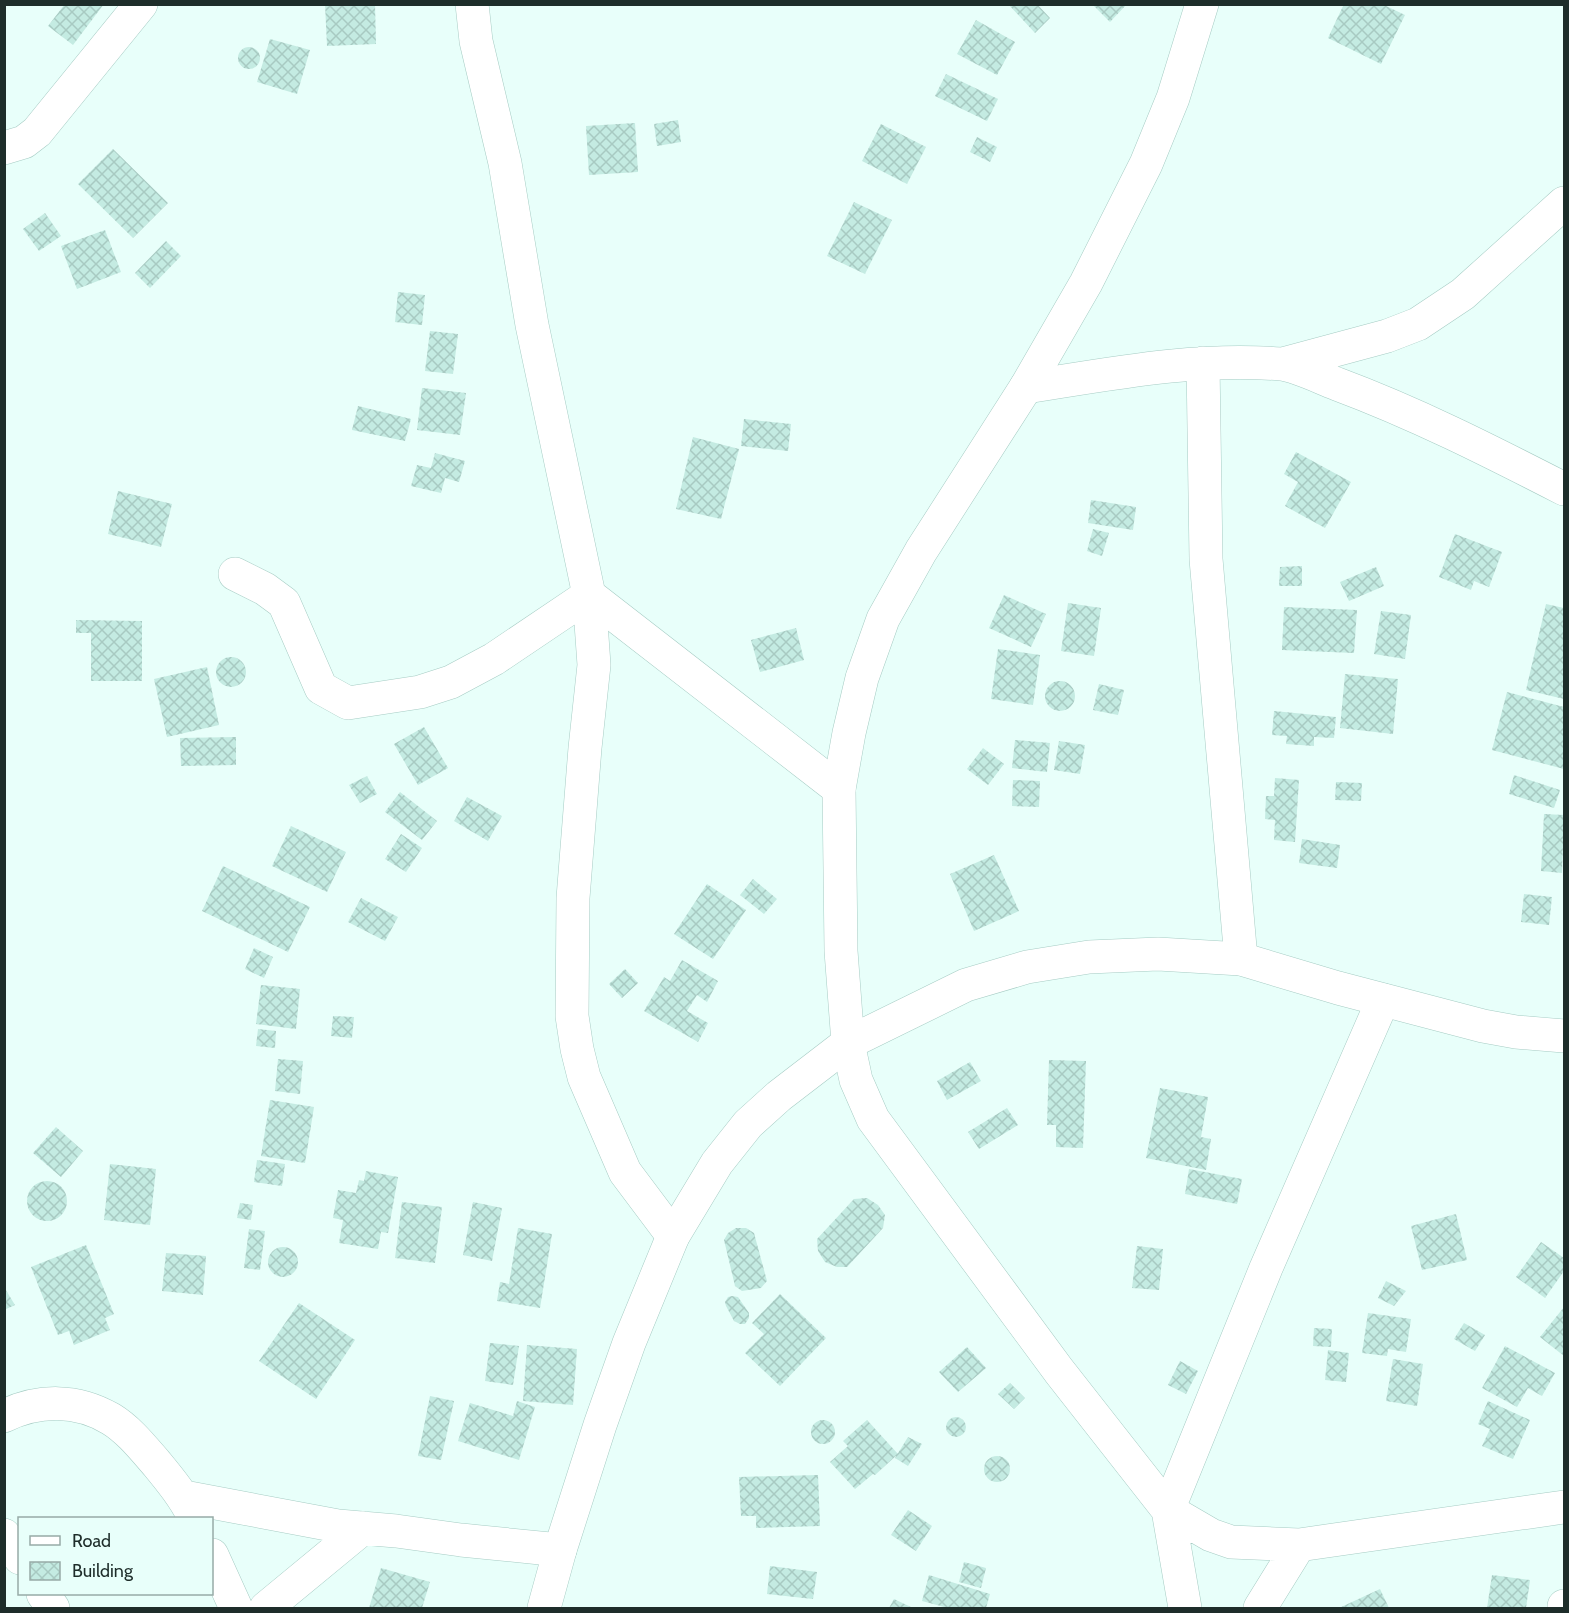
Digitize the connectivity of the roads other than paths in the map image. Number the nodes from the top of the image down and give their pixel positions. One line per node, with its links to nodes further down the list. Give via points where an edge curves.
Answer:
1 (141, 4): 4 (street, via 37,132 24,142)
2 (472, 4): 11 (street, via 476,40 505,163 532,326)
3 (1202, 4): 8 (street, via 1173,98 1146,164 1086,283)
4 (4, 148)
5 (1564, 203): 7 (street, via 1463,294 1418,324)
6 (1203, 363): 7 (street); 8 (street); 13 (street, via 1206,559)
7 (1283, 364): 9 (street, via 1435,426)
8 (1026, 387): 12 (street, via 921,551 883,620 862,678)
9 (1564, 489)
10 (235, 574): 11 (street, via 284,603 321,688 348,703 420,692 451,682 494,659)
11 (589, 595): 12 (street); 17 (street, via 594,665 573,898 572,1016 584,1077 625,1172)
12 (839, 789): 16 (street)
13 (1241, 959): 14 (street); 16 (street, via 1158,954 1089,957 1027,967 966,985)
14 (1383, 1000): 15 (street, via 1483,1026); 21 (street, via 1266,1268)
15 (1564, 1036)
16 (848, 1043): 17 (street, via 748,1124 717,1164); 21 (street, via 856,1080 873,1119 1059,1371)
17 (673, 1236): 25 (street, via 600,1425)
18 (4, 1416): 20 (street, via 35,1404 69,1404 111,1419 137,1440)
19 (1564, 1506): 24 (street)
20 (189, 1508): 22 (street)
21 (1168, 1510): 24 (street, via 1231,1542); 33 (street)
22 (363, 1528): 25 (street); 31 (street)
23 (4, 1535): 26 (street)
24 (1299, 1545): 34 (street)
25 (560, 1550): 32 (street)
26 (18, 1555)
27 (213, 1557): 30 (street)
28 (44, 1595): 29 (street)
29 (52, 1608)
30 (236, 1608)
31 (266, 1608)
32 (544, 1608)
33 (1185, 1608)
34 (1260, 1608)

